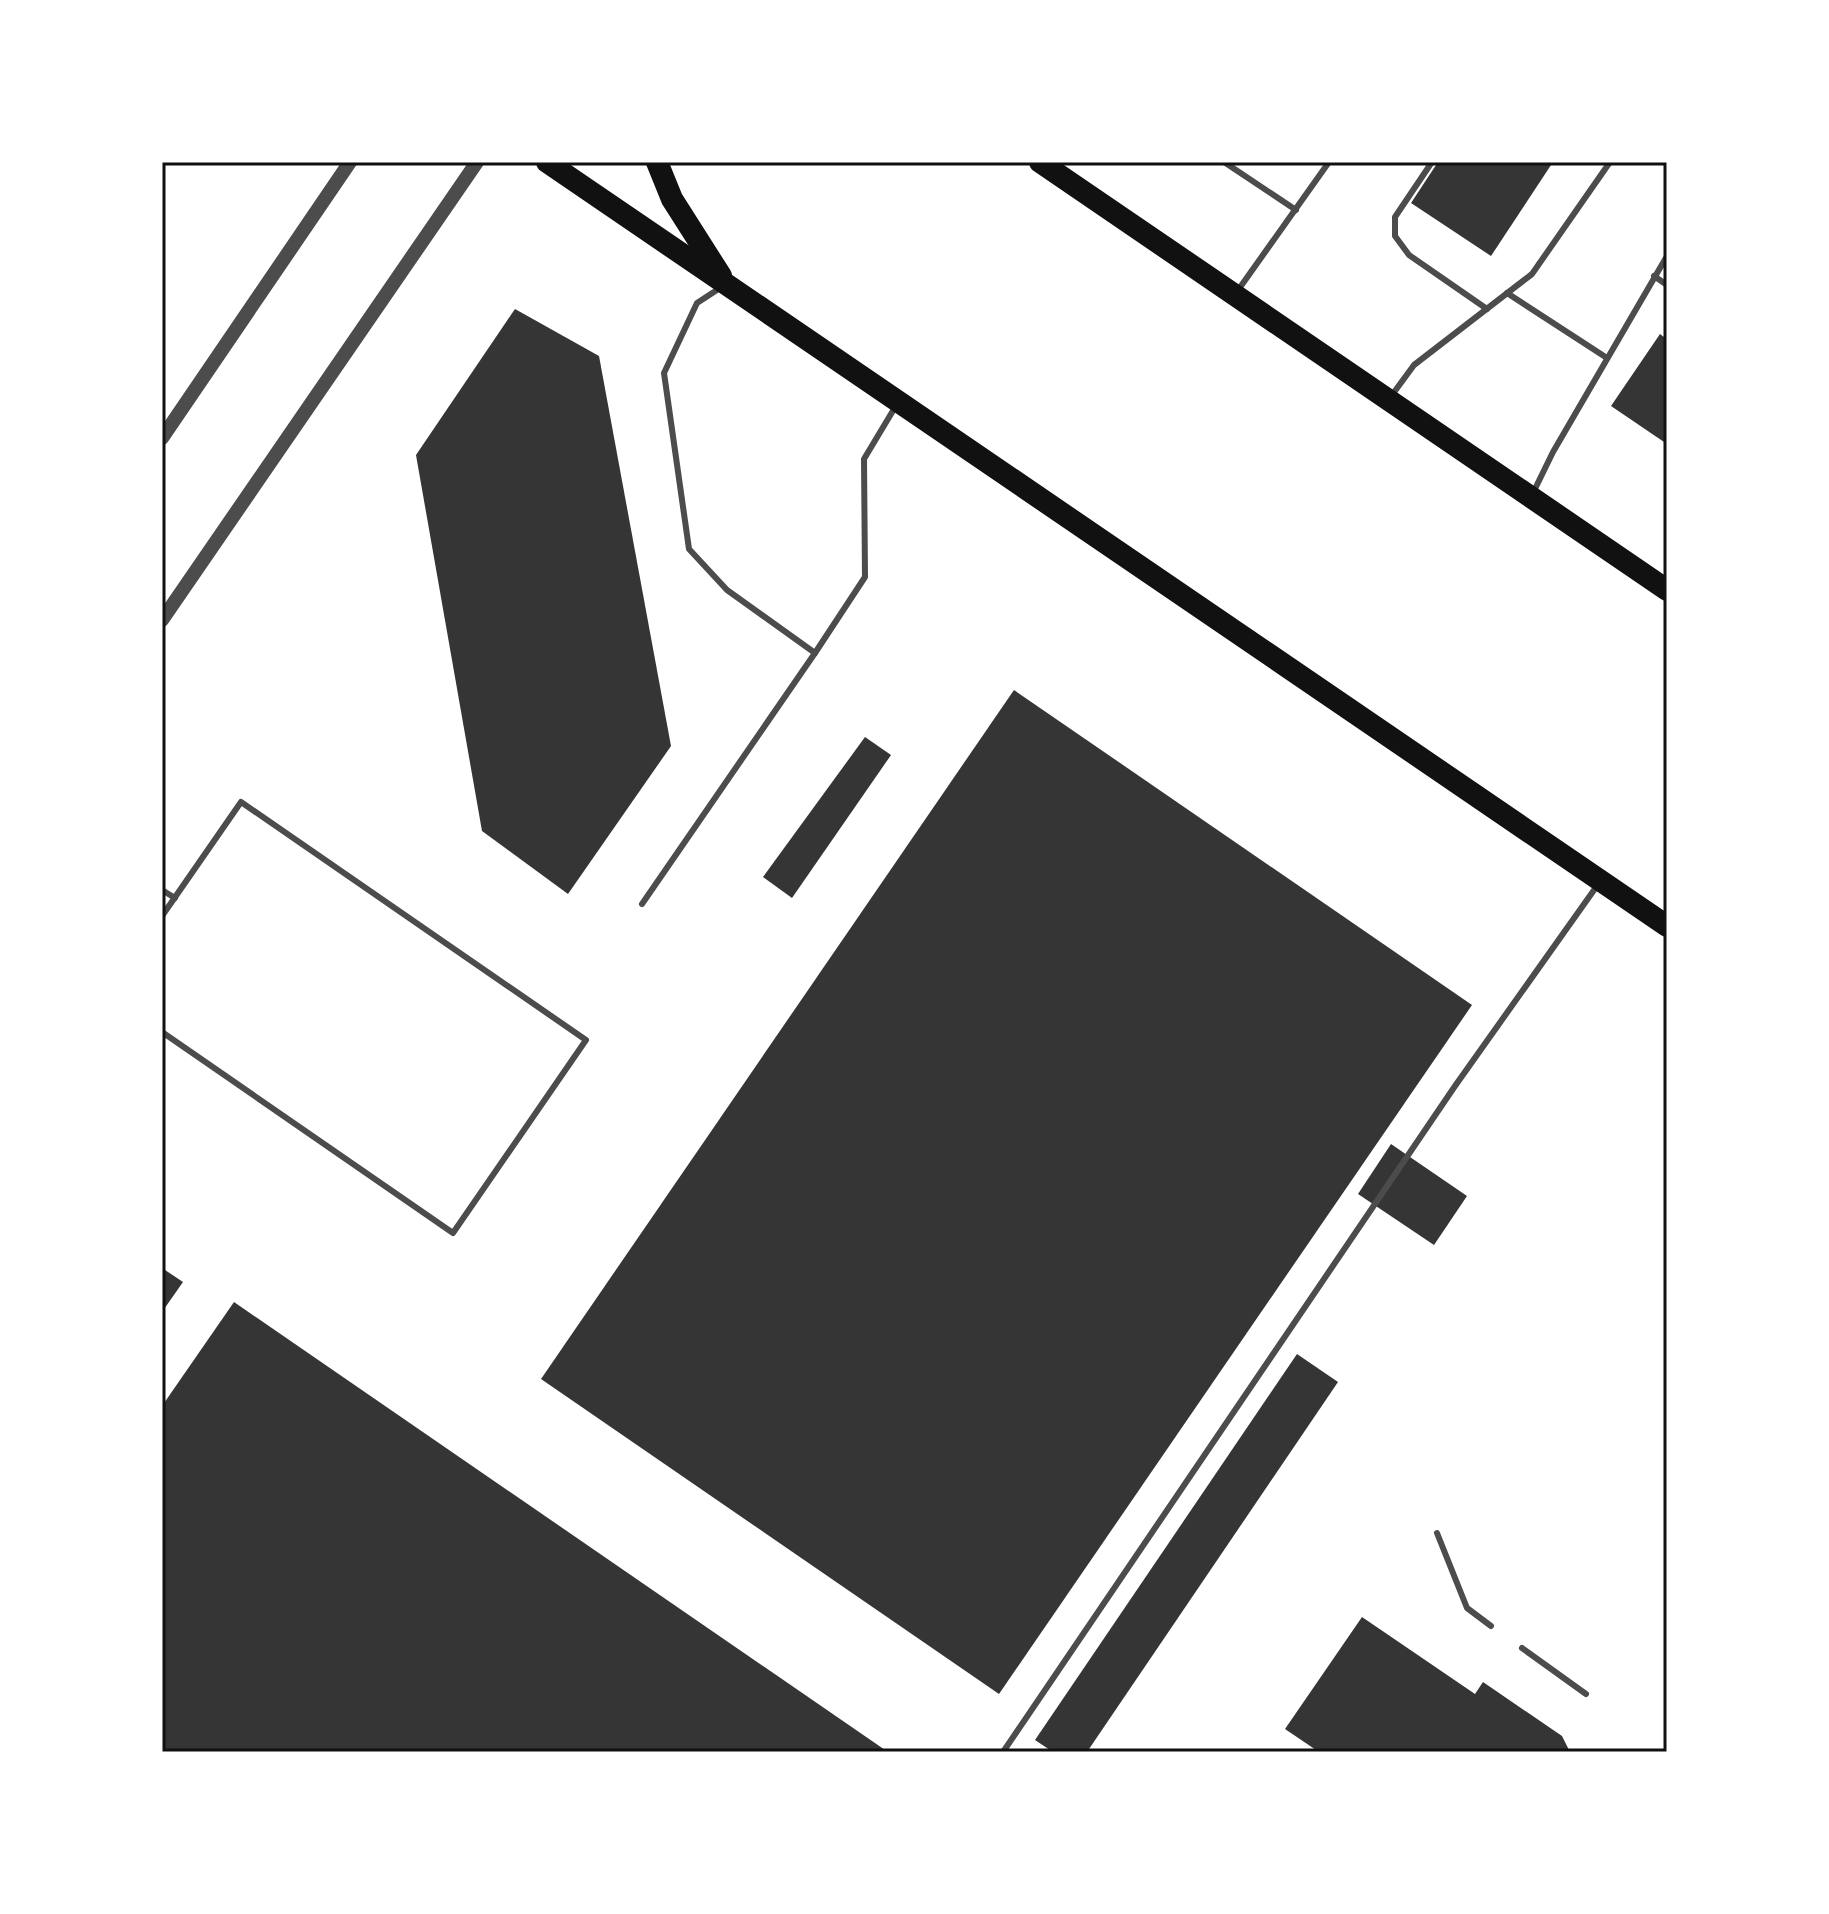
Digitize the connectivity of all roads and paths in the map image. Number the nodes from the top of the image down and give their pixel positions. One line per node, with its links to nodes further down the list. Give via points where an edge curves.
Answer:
1 (350, 162): 21 (street)
2 (477, 162): 24 (street)
3 (547, 162): 13 (highway)
4 (657, 162): 13 (highway, via 672,199)
5 (1040, 162): 16 (highway)
6 (1224, 162): 10 (lane)
7 (1329, 162): 10 (lane)
8 (1432, 162): 17 (lane, via 1395,217 1395,236 1409,255)
9 (1610, 162): 15 (lane, via 1532,274)
10 (1296, 210): 16 (lane)
11 (1667, 256): 12 (lane)
12 (1654, 276): 14 (lane); 18 (lane)
13 (727, 284): 19 (highway); 25 (lane, via 697,303 664,373 689,549 727,590)
14 (1667, 285)
15 (1507, 293): 17 (lane); 18 (lane)
16 (1234, 296): 20 (highway)
17 (1487, 309): 20 (lane, via 1414,365)
18 (1607, 358): 22 (lane)
19 (898, 401): 25 (lane, via 864,459 865,577); 26 (highway)
20 (1388, 401): 22 (highway)
21 (162, 438)
22 (1531, 498): 23 (highway)
23 (1667, 590)
24 (162, 620)
25 (815, 653): 29 (lane)
26 (1601, 880): 31 (highway); 37 (lane)
27 (162, 890): 28 (lane)
28 (175, 898): 30 (lane); 32 (lane, via 241,802 586,1040 453,1233)
29 (642, 904)
30 (162, 916)
31 (1667, 926)
32 (162, 1032)
33 (1437, 1533): 34 (lane, via 1467,1608)
34 (1491, 1626)
35 (1522, 1648): 36 (lane)
36 (1586, 1694)
37 (1003, 1752)

